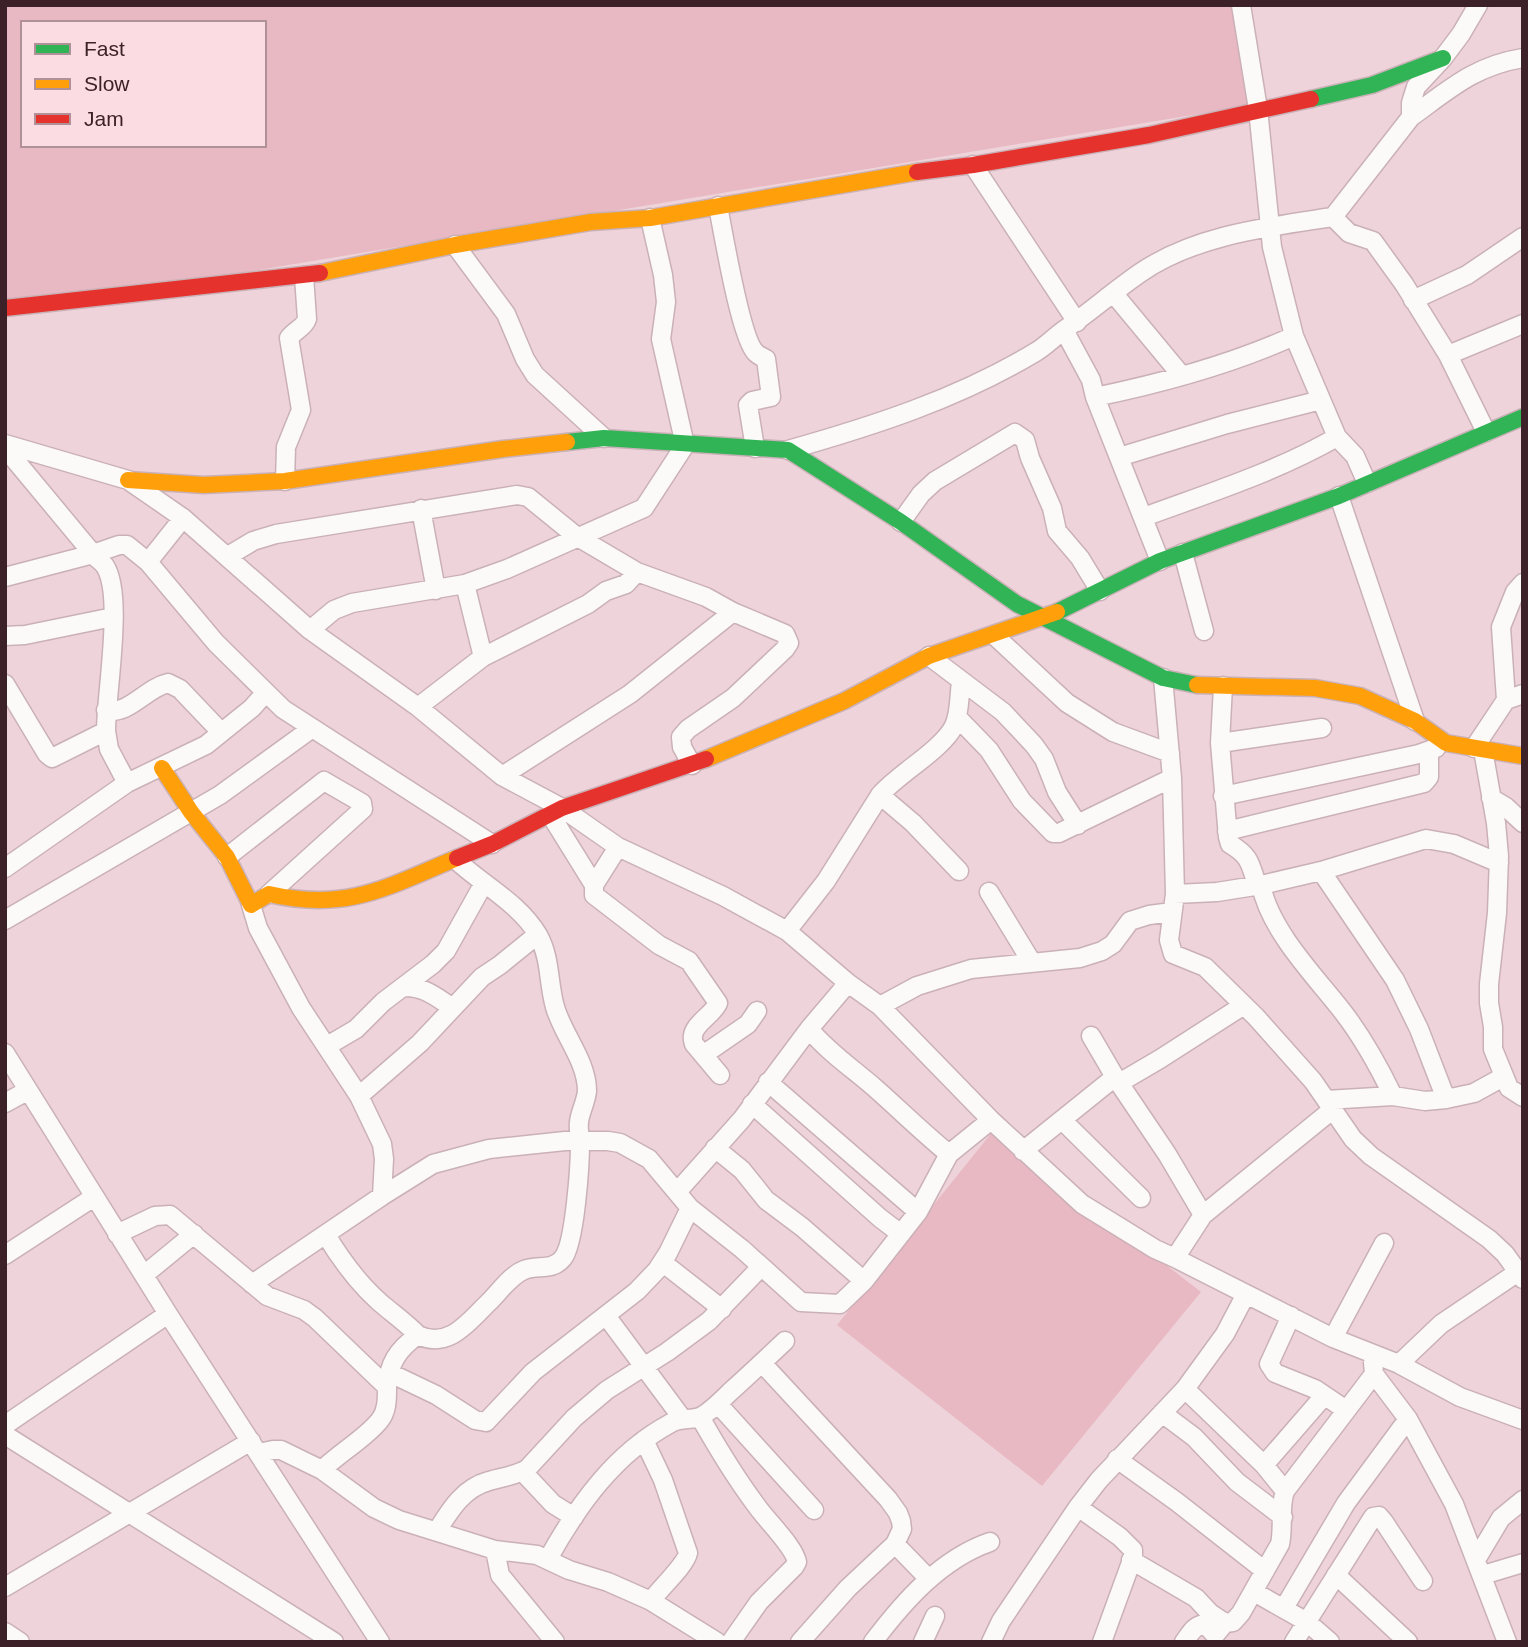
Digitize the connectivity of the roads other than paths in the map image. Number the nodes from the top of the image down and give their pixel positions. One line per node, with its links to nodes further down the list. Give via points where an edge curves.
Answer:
1 (1241, 5): 5 (street)
2 (1478, 5): 3 (street)
3 (1443, 58): 5 (street, via 1372,85); 6 (street, via 1416,87)
4 (1523, 58): 6 (street, via 1471,73)
5 (1258, 109): 7 (street, via 1149,135); 11 (street)
6 (1411, 117): 9 (street)
7 (973, 165): 8 (street); 19 (street)
8 (718, 206): 10 (street); 31 (street, via 741,318 769,371 771,397 748,405)
9 (1333, 217): 11 (street); 16 (street, via 1349,233 1373,241)
10 (650, 218): 13 (street, via 592,222); 29 (street, via 666,302 661,339)
11 (1271, 226): 15 (street, via 1175,255 1141,272); 20 (street)
12 (1523, 237): 16 (street, via 1454,283)
13 (455, 245): 14 (street); 28 (street, via 506,314 535,374)
14 (304, 275): 17 (street); 35 (street, via 307,319 289,338 300,416 286,447)
15 (1114, 294): 19 (street); 22 (street)
16 (1413, 300): 21 (street)
17 (5, 308)
18 (1523, 324): 21 (street)
19 (1071, 326): 23 (street); 32 (street, via 1002,371 907,414)
20 (1294, 336): 22 (street); 24 (street)
21 (1448, 355): 26 (street)
22 (1182, 376): 23 (street)
23 (1095, 397): 33 (street)
24 (1321, 400): 27 (street); 33 (street)
25 (1523, 417): 26 (street)
26 (1486, 432): 36 (street)
27 (1337, 437): 36 (street, via 1351,450); 39 (street, via 1232,485)
28 (604, 438): 29 (street); 35 (street)
29 (685, 445): 31 (street); 42 (street, via 644,508)
30 (5, 446): 34 (street); 44 (street)
31 (755, 448): 32 (street)
32 (788, 450): 41 (street)
33 (1119, 457): 39 (street)
34 (128, 480): 35 (street, via 204,485); 40 (street)
35 (285, 481)
36 (1367, 483): 37 (street)
37 (1339, 496): 43 (street); 72 (street)
38 (421, 509): 42 (street, via 517,495 528,497); 45 (street, via 276,534); 52 (street)
39 (1144, 517): 46 (street)
40 (183, 518): 45 (street); 47 (street)
41 (901, 522): 53 (street, via 935,481 1015,433 1025,440 1057,531); 56 (street, via 1017,604)
42 (576, 537): 49 (street); 51 (street)
43 (1183, 553): 46 (street); 58 (street)
44 (93, 554): 47 (street, via 127,545); 48 (street); 55 (street, via 110,580)
45 (228, 556): 57 (street)
46 (1160, 561): 53 (street)
47 (148, 562): 67 (street, via 216,643)
48 (8, 572)
49 (637, 572): 54 (street); 62 (street, via 626,584)
50 (1523, 583): 68 (street, via 1501,627)
51 (465, 584): 52 (street); 62 (street)
52 (436, 590): 57 (street, via 352,603 334,610)
53 (1100, 591): 56 (street)
54 (733, 612): 83 (street, via 785,634 789,643 753,681 681,737); 85 (street, via 630,694)
55 (113, 617): 59 (street); 70 (street)
56 (1046, 618): 60 (street); 63 (street)
57 (310, 630): 69 (street)
58 (1204, 631)
59 (5, 636)
60 (996, 637): 61 (street); 81 (street, via 1067,703 1113,732)
61 (929, 656): 64 (street); 83 (street, via 844,701)
62 (482, 657): 69 (street)
63 (1163, 678): 66 (street); 81 (street)
64 (961, 681): 71 (street); 94 (street, via 1003,712 1034,745)
65 (5, 684): 75 (street, via 52,758)
66 (1223, 685): 72 (street, via 1339,692 1360,696); 77 (street)
67 (266, 692): 74 (street); 76 (street)
68 (1514, 697): 79 (street)
69 (418, 708): 85 (street)
70 (106, 710): 75 (street); 76 (street, via 124,708 167,683 180,689)
71 (957, 717): 88 (street, via 946,737); 94 (street, via 989,750 1021,801 1048,830 1059,833)
72 (1415, 721): 78 (street)
73 (1322, 728): 77 (street)
74 (311, 729): 92 (street); 96 (street)
75 (106, 731): 87 (street, via 108,749)
76 (221, 732): 84 (street)
77 (1220, 743): 89 (street)
78 (1446, 743): 79 (street); 80 (street)
79 (1479, 749): 82 (street); 90 (street)
80 (1429, 752): 89 (street); 95 (street, via 1429,777 1424,783)
81 (1170, 753): 86 (street)
82 (1523, 756)
83 (692, 765): 91 (street)
84 (162, 768): 87 (street); 92 (street)
85 (502, 776): 91 (street)
86 (1172, 778): 94 (street); 109 (street)
87 (128, 783): 101 (street)
88 (880, 795): 103 (street); 113 (street, via 826,881)
89 (1223, 796): 95 (street)
90 (1491, 798): 93 (street); 100 (street)
91 (556, 811): 96 (street); 97 (street); 106 (street)
92 (191, 812): 98 (street); 112 (street)
93 (1523, 823)
94 (1077, 825)
95 (1227, 831): 105 (street, via 1230,844 1249,859)
96 (492, 844): 99 (street)
97 (618, 847): 106 (street); 113 (street)
98 (227, 857): 108 (street, via 324,781 362,803 363,809); 110 (street)
99 (456, 860): 104 (street); 108 (street, via 344,900 299,901)
100 (1499, 863): 102 (street, via 1454,844 1426,839); 128 (street, via 1489,1003 1493,1049)
101 (6, 867)
102 (1321, 870): 105 (street); 135 (street, via 1395,980)
103 (959, 871)
104 (484, 883): 114 (street, via 518,910); 117 (street, via 446,951)
105 (1259, 885): 109 (street); 132 (street, via 1273,917 1365,1044)
106 (593, 886): 126 (street, via 600,900 659,945 689,961 711,990 717,1007 692,1038)
107 (989, 892): 115 (street)
108 (269, 894): 110 (street)
109 (1175, 894): 111 (street)
110 (251, 905): 124 (street, via 258,928)
111 (1172, 912): 115 (street, via 1129,921 1102,951 1080,958); 118 (street, via 1169,940 1173,954 1205,967)
112 (5, 920)
113 (787, 931): 116 (street)
114 (537, 934): 120 (street, via 482,977); 141 (street, via 546,952 555,1010 585,1079)
115 (1031, 961): 119 (street, via 971,969 917,986)
116 (848, 983): 119 (street); 122 (street)
117 (403, 987): 120 (street, via 429,991); 124 (street, via 356,1030)
118 (1244, 1005): 129 (street, via 1160,1059); 138 (street, via 1299,1064)
119 (880, 1006): 140 (street)
120 (453, 1008): 133 (street)
121 (757, 1011): 126 (street, via 748,1024)
122 (809, 1029): 130 (street); 144 (street)
123 (1091, 1036): 129 (street)
124 (327, 1046): 133 (street)
125 (5, 1053): 131 (street)
126 (704, 1055): 127 (street)
127 (720, 1075)
128 (1503, 1077): 134 (street); 135 (street, via 1474,1093)
129 (1117, 1080): 139 (street); 151 (street)
130 (768, 1082): 137 (street); 150 (street)
131 (27, 1091): 136 (street); 147 (street)
132 (1393, 1096): 135 (street); 138 (street)
133 (359, 1097): 146 (street, via 382,1144)
134 (1523, 1097)
135 (1446, 1100)
136 (5, 1103)
137 (752, 1104): 142 (street); 154 (street)
138 (1329, 1105): 151 (street); 162 (street, via 1371,1156 1489,1239)
139 (1062, 1120): 143 (street); 148 (street)
140 (991, 1121): 143 (street); 144 (street)
141 (580, 1142): 145 (street, via 620,1143 637,1151); 146 (street, via 462,1155 433,1164); 170 (street, via 572,1233 562,1260 554,1266 523,1270 454,1334 437,1339)
142 (715, 1147): 145 (street); 163 (street, via 742,1170 766,1200)
143 (1023, 1151): 158 (street, via 1082,1204)
144 (949, 1154): 150 (street)
145 (677, 1192): 149 (street)
146 (382, 1196): 155 (street)
147 (94, 1197): 152 (street); 157 (street)
148 (1141, 1198)
149 (690, 1208): 159 (street); 160 (street)
150 (918, 1212): 154 (street)
151 (1203, 1215): 158 (street)
152 (117, 1234): 153 (street, via 155,1216 170,1215); 161 (street)
153 (194, 1234): 161 (street); 164 (street)
154 (901, 1234): 163 (street)
155 (326, 1235): 164 (street); 170 (street, via 345,1266)
156 (1384, 1243): 171 (street)
157 (5, 1255)
158 (1175, 1258): 165 (street)
159 (662, 1262): 166 (street); 169 (street)
160 (761, 1266): 163 (street, via 805,1304 840,1304); 166 (street)
161 (144, 1275): 167 (street)
162 (1521, 1277): 175 (street, via 1441,1324)
163 (864, 1280)
164 (252, 1284): 178 (street, via 267,1296 304,1310)
165 (1245, 1294): 168 (street); 179 (street, via 1225,1334)
166 (722, 1309): 176 (street)
167 (167, 1314): 187 (street); 190 (street)
168 (1292, 1316): 171 (street); 180 (street, via 1269,1364 1275,1373)
169 (607, 1317): 176 (street); 178 (street, via 533,1372 483,1422 436,1395)
170 (418, 1335): 178 (street, via 400,1349)
171 (1333, 1338): 173 (street)
172 (785, 1341): 174 (street)
173 (1371, 1353): 175 (street); 177 (street)
174 (762, 1363): 181 (street); 204 (street, via 894,1506 902,1529)
175 (1399, 1364): 186 (street, via 1460,1397)
176 (645, 1365): 184 (street); 194 (street, via 574,1418)
177 (1374, 1374): 182 (street); 185 (street)
178 (388, 1380): 193 (street, via 386,1406 378,1422)
179 (1185, 1390): 183 (street); 192 (street)
180 (1324, 1396): 182 (street); 192 (street)
181 (718, 1404): 184 (street); 198 (street)
182 (1346, 1410): 195 (street)
183 (1162, 1413): 191 (street); 201 (street)
184 (691, 1417): 189 (street); 227 (street, via 795,1553 797,1562 759,1602)
185 (1408, 1419): 209 (street, via 1454,1504); 217 (street, via 1346,1503)
186 (1523, 1420)
187 (5, 1425)
188 (5, 1435): 199 (street)
189 (644, 1440): 200 (street, via 605,1474); 216 (street, via 688,1553 684,1564)
190 (255, 1447): 193 (street, via 281,1450); 199 (street); 225 (street)
191 (1117, 1459): 197 (street); 210 (street)
192 (1264, 1465): 195 (street)
193 (322, 1470): 202 (street, via 374,1508)
194 (523, 1472): 200 (street, via 553,1504); 202 (street, via 472,1488 459,1498)
195 (1285, 1491): 201 (street)
196 (1523, 1500): 209 (street, via 1501,1518)
197 (1078, 1507): 207 (street, via 1126,1542 1133,1550); 231 (street)
198 (814, 1510)
199 (130, 1512): 214 (street); 224 (street)
200 (573, 1517): 206 (street)
201 (1283, 1517): 210 (street, via 1280,1544)
202 (437, 1531): 205 (street)
203 (990, 1542): 212 (street, via 960,1555)
204 (895, 1544): 212 (street); 228 (street)
205 (495, 1550): 206 (street); 226 (street, via 500,1575)
206 (548, 1559): 216 (street)
207 (1131, 1560): 221 (street, via 1196,1598); 232 (street)
208 (1523, 1563): 209 (street)
209 (1480, 1567): 237 (street)
210 (1265, 1571): 215 (street)
211 (1336, 1575): 213 (street, via 1376,1516); 219 (street); 236 (street)
212 (929, 1579): 229 (street)
213 (1423, 1581)
214 (5, 1587)
215 (1254, 1592): 217 (street); 221 (street)
216 (651, 1601): 222 (street)
217 (1284, 1608): 219 (street)
218 (936, 1616): 230 (street)
219 (1307, 1622): 234 (street); 235 (street)
220 (5, 1632): 223 (street)
221 (1220, 1633): 233 (street, via 1200,1625)
222 (711, 1640)
223 (20, 1642)
224 (334, 1642)
225 (380, 1642)
226 (555, 1642)
227 (731, 1642)
228 (800, 1642)
229 (873, 1642)
230 (923, 1642)
231 (990, 1642)
232 (1102, 1642)
233 (1184, 1642)
234 (1294, 1642)
235 (1330, 1642)
236 (1408, 1642)
237 (1507, 1642)

